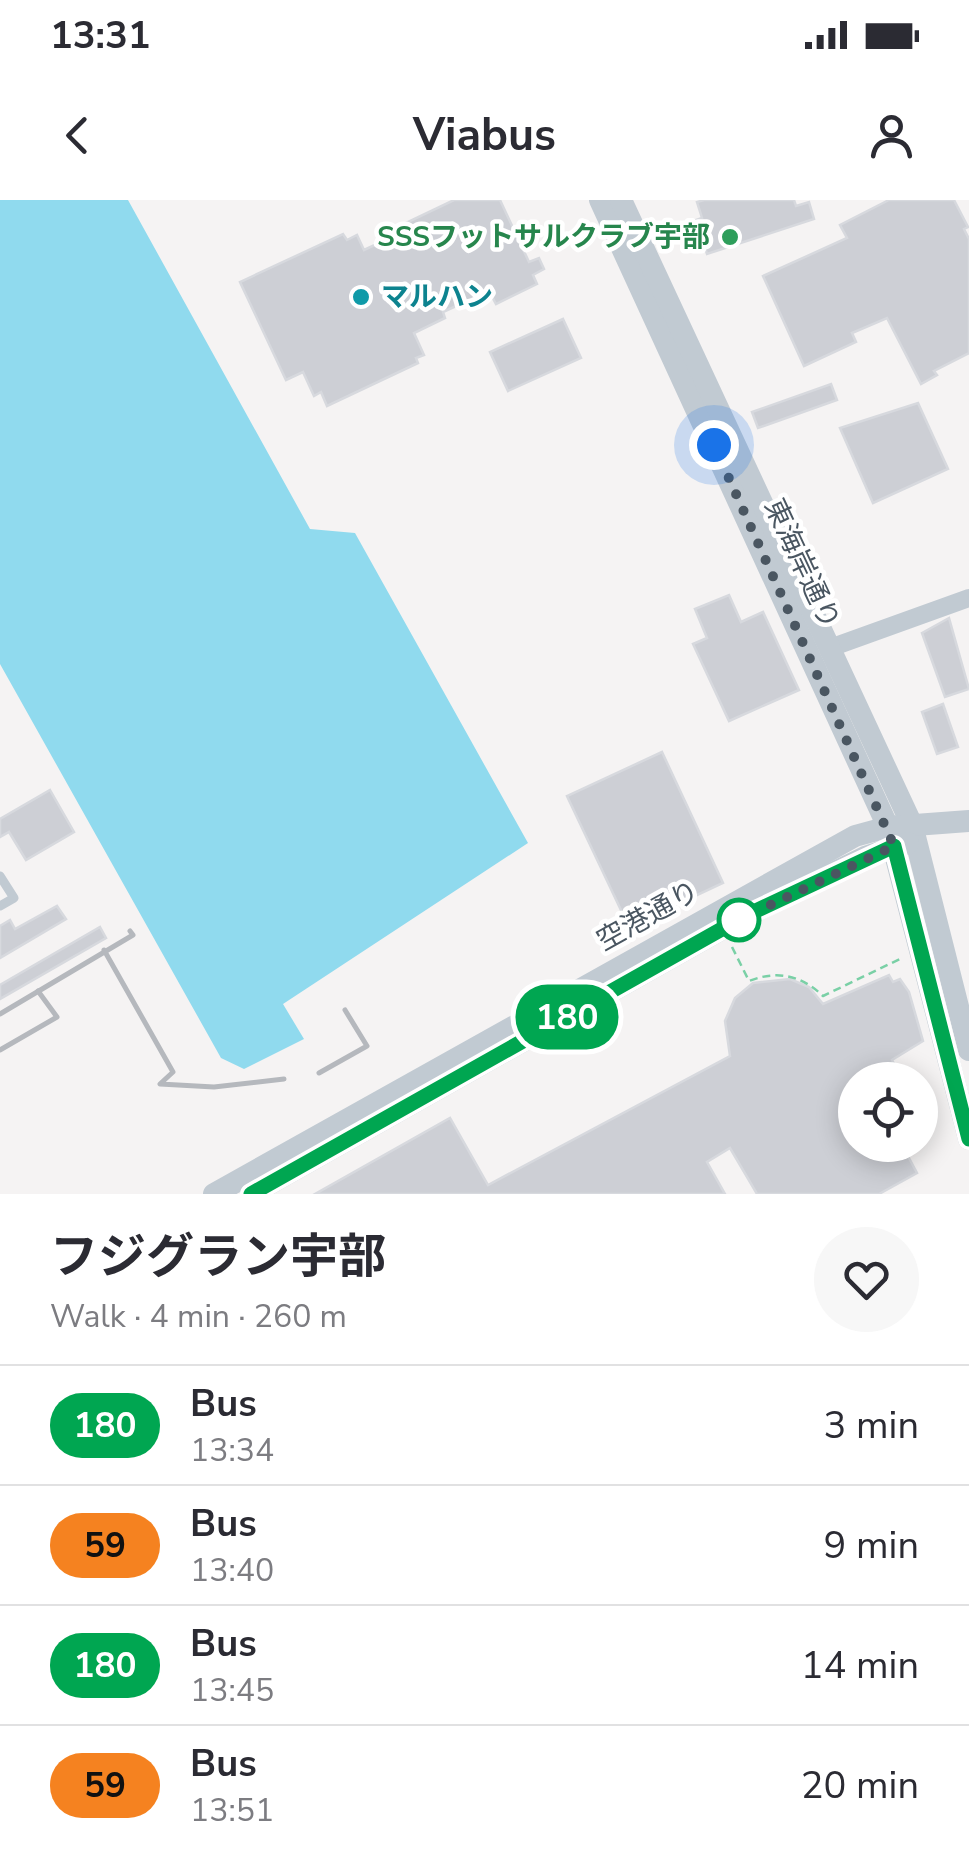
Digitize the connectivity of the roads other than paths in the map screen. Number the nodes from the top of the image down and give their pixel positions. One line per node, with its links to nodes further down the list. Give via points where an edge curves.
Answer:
1 (600, 200): 6 (street, 東海岸通り)
2 (621, 200): 4 (street, 東海岸通り)
3 (969, 598): 4 (street)
4 (830, 648): 6 (street, 東海岸通り)
5 (969, 821): 6 (street, 空港通り)
6 (903, 835): 7 (street, 空港通り); 10 (street); 11 (street); 12 (street, 空港通り, via 855,836); 13 (street, via 745,916)
7 (969, 836)
8 (0, 876): 9 (lane, via 14,898)
9 (0, 906)
10 (969, 1050)
11 (969, 1139)
12 (214, 1194)
13 (251, 1194)

